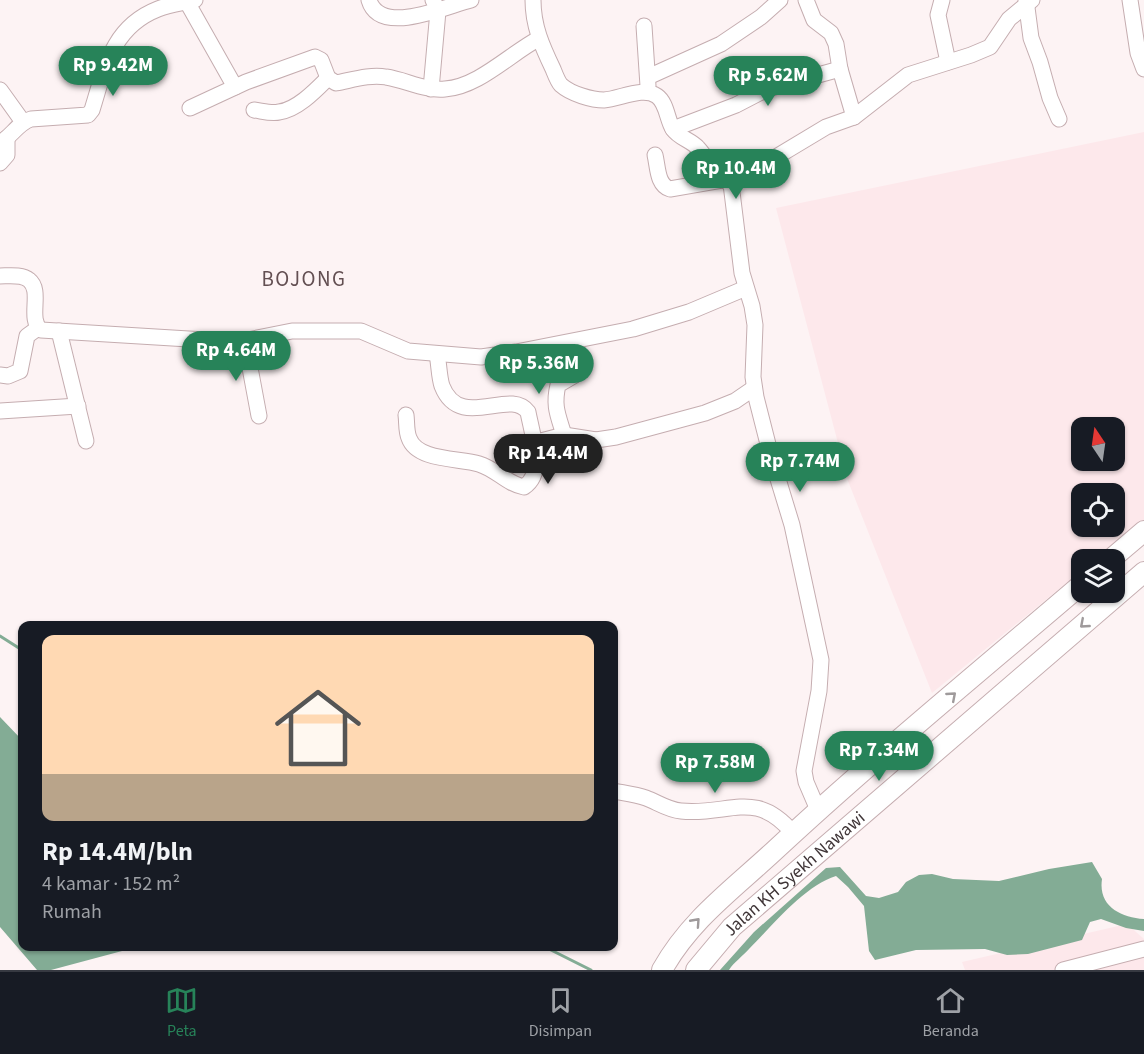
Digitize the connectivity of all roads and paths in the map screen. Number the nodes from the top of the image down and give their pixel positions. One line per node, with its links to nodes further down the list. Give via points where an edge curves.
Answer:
1 (369, 0): 10 (street, via 374,9 390,19)
2 (471, 0): 10 (street)
3 (533, 0): 12 (street)
4 (780, 0): 16 (street, via 721,44)
5 (806, 0): 14 (street, via 814,20 831,33)
6 (942, 0): 13 (street, via 938,15)
7 (1130, 0): 15 (street)
8 (191, 1): 18 (street); 26 (street, via 159,8 121,34 107,60 88,114)
9 (1029, 1): 13 (street, via 1009,19 990,47); 25 (street, via 1031,38)
10 (436, 5): 19 (street)
11 (644, 26): 16 (street)
12 (538, 39): 19 (street, via 476,79 447,89); 21 (street, via 561,85 577,94 604,100)
13 (948, 62): 24 (street, via 908,75)
14 (840, 69): 24 (street); 27 (street, via 767,89)
15 (1144, 69)
16 (648, 77): 21 (street)
17 (327, 78): 18 (street, via 321,60 315,57); 19 (street, via 336,83 384,76); 23 (street, via 290,109 278,113)
18 (235, 87): 22 (street)
19 (432, 89)
20 (0, 90): 26 (street)
21 (648, 93): 27 (street, via 661,99)
22 (190, 108)
23 (254, 110)
24 (854, 117): 31 (street, via 826,127)
25 (1059, 119)
26 (23, 122): 28 (street)
27 (673, 129): 31 (street, via 699,149)
28 (4, 141): 30 (street, via 7,155)
29 (656, 155): 31 (street, via 664,188)
30 (0, 163)
31 (727, 182): 33 (street)
32 (0, 276): 34 (street, via 29,280 34,287)
33 (746, 288): 37 (street, via 689,312 590,339 481,357); 40 (street, via 755,325)
34 (38, 328): 35 (street); 38 (street, via 27,336 20,371)
35 (59, 331): 36 (street); 41 (street)
36 (245, 341): 37 (street, via 292,331 361,332 408,351); 46 (street)
37 (437, 354): 44 (street, via 442,385 450,401 460,407 521,405)
38 (0, 375)
39 (575, 375): 42 (street, via 558,385)
40 (754, 388): 47 (street, via 735,401 705,412 616,437 596,440); 55 (street, via 792,525 821,660 804,771)
41 (78, 406): 43 (street); 48 (street)
42 (555, 410): 44 (street); 47 (street)
43 (0, 411)
44 (528, 412): 49 (street)
45 (406, 415): 49 (street, via 409,437 416,448 481,464 516,486 532,482 536,471)
46 (259, 416)
47 (564, 435): 49 (street)
48 (86, 441)
49 (533, 443)
50 (1144, 531): 51 (main road)
51 (1123, 549)
52 (1144, 572): 60 (main road, Jalan KH Syekh Nawawi, one-way to 60, via 732,927)
53 (1071, 593): 55 (main road, Jalan KH Syekh Nawawi, one-way to 53)
54 (618, 792): 56 (street, via 678,811 748,806 765,809)
55 (818, 810): 56 (main road, Jalan KH Syekh Nawawi)
56 (793, 833): 59 (main road, Jalan KH Syekh Nawawi, one-way to 56, via 697,920)
57 (1144, 950): 58 (street)
58 (1069, 969)
59 (662, 970)
60 (696, 970)

